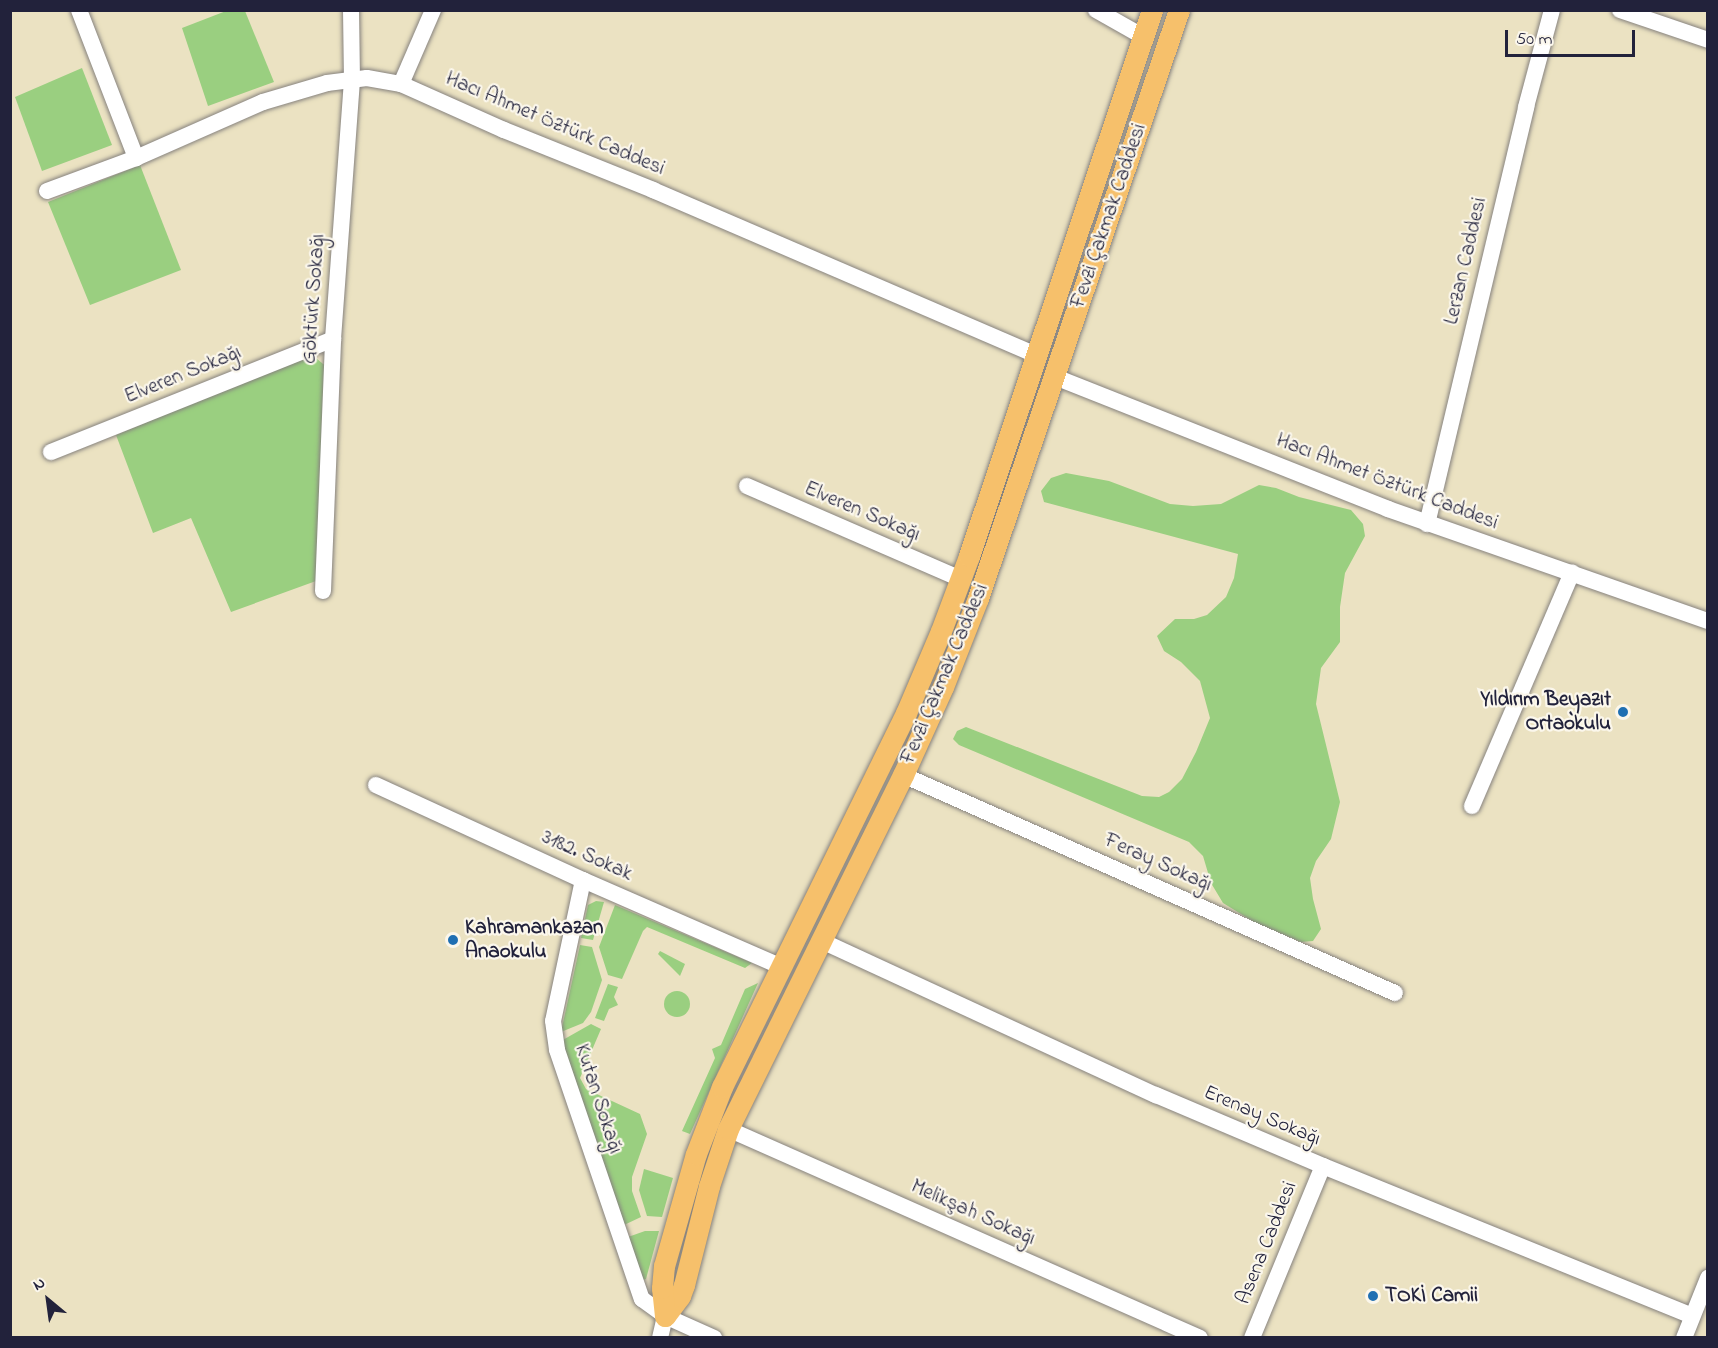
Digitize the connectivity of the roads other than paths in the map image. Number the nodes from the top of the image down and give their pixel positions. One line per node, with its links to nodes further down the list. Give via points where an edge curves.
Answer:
1 (79, 10): 13 (street)
2 (351, 10): 11 (street, Göktürk Sokağı)
3 (433, 10): 12 (street)
4 (1096, 10): 9 (street)
5 (1152, 10): 9 (main road, Fevzi Çakmak Caddesi)
6 (1179, 10): 17 (main road, Fevzi Çakmak Caddesi)
7 (1552, 10): 20 (street, Lerzan Caddesi)
8 (1620, 10): 10 (street)
9 (1144, 37): 16 (main road, Fevzi Çakmak Caddesi)
10 (1707, 40)
11 (352, 81): 12 (street, Hacı Ahmet Öztürk Caddesi, via 367,78); 13 (street, Hacı Ahmet Öztürk Caddesi, via 327,83 263,102); 15 (street, Göktürk Sokağı)
12 (401, 84): 16 (street, Hacı Ahmet Öztürk Caddesi)
13 (136, 158): 14 (street, Hacı Ahmet Öztürk Caddesi)
14 (47, 191)
15 (333, 339): 18 (street, Elveren Sokağı); 23 (street, Göktürk Sokağı)
16 (1036, 355): 22 (main road, Fevzi Çakmak Caddesi)
17 (1055, 376): 20 (street, Hacı Ahmet Öztürk Caddesi); 25 (main road, Fevzi Çakmak Caddesi, via 978,598)
18 (51, 452)
19 (747, 486): 22 (street, Elveren Sokağı)
20 (1427, 524): 21 (street, Hacı Ahmet Öztürk Caddesi)
21 (1572, 573): 24 (street, Hacı Ahmet Öztürk Caddesi); 27 (street)
22 (961, 579): 30 (main road, Fevzi Çakmak Caddesi, via 906,713)
23 (323, 591)
24 (1707, 621)
25 (903, 775): 29 (main road, Fevzi Çakmak Caddesi); 31 (street, Feray Sokağı)
26 (376, 785): 28 (street, 3182. Sokak)
27 (1473, 806)
28 (583, 880): 30 (street, 3182. Sokak); 36 (street, Kutan Sokağı, via 553,1032 635,1284 642,1299)
29 (822, 941): 32 (main road, Fevzi Çakmak Caddesi); 33 (street, Erenay Sokağı, via 1038,1043)
30 (780, 966): 36 (main road, Fevzi Çakmak Caddesi, via 722,1087 696,1154 664,1266)
31 (1395, 993)
32 (728, 1129): 36 (main road, Fevzi Çakmak Caddesi, via 684,1285); 39 (street, Melikşah Sokağı)
33 (1323, 1166): 35 (street, Erenay Sokağı); 40 (street, Asena Caddesi)
34 (1707, 1278): 35 (street)
35 (1699, 1309): 41 (street)
36 (665, 1316): 37 (street, Fevzi Çakmak Caddesi); 38 (street, Kutan Sokağı)
37 (660, 1338)
38 (714, 1338)
39 (1200, 1338)
40 (1252, 1338)
41 (1684, 1338)

